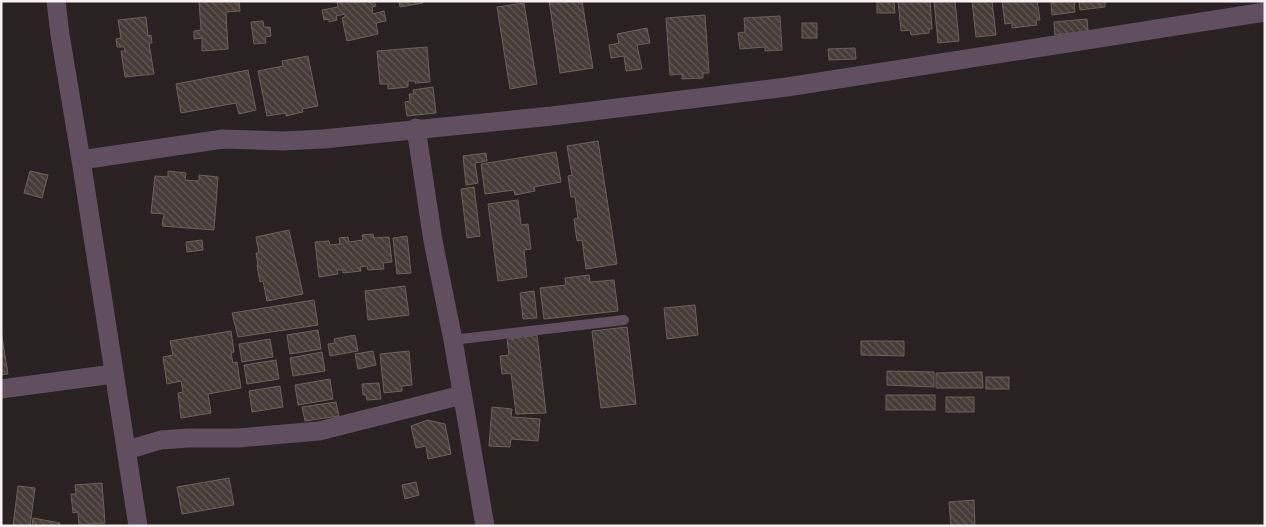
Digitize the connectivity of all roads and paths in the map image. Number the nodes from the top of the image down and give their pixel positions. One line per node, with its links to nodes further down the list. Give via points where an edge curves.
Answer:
1 (56, 1): 4 (street)
2 (1265, 12): 3 (street, via 788,87 552,116)
3 (416, 128): 4 (street, via 291,140 224,138); 6 (street, via 433,241)
4 (81, 160): 7 (street)
5 (624, 320): 6 (lane)
6 (453, 340): 9 (street)
7 (113, 374): 8 (street); 10 (street)
8 (1, 389)
9 (462, 395): 10 (street, via 319,431 161,440); 12 (street)
10 (127, 450): 11 (street)
11 (138, 526)
12 (484, 526)

